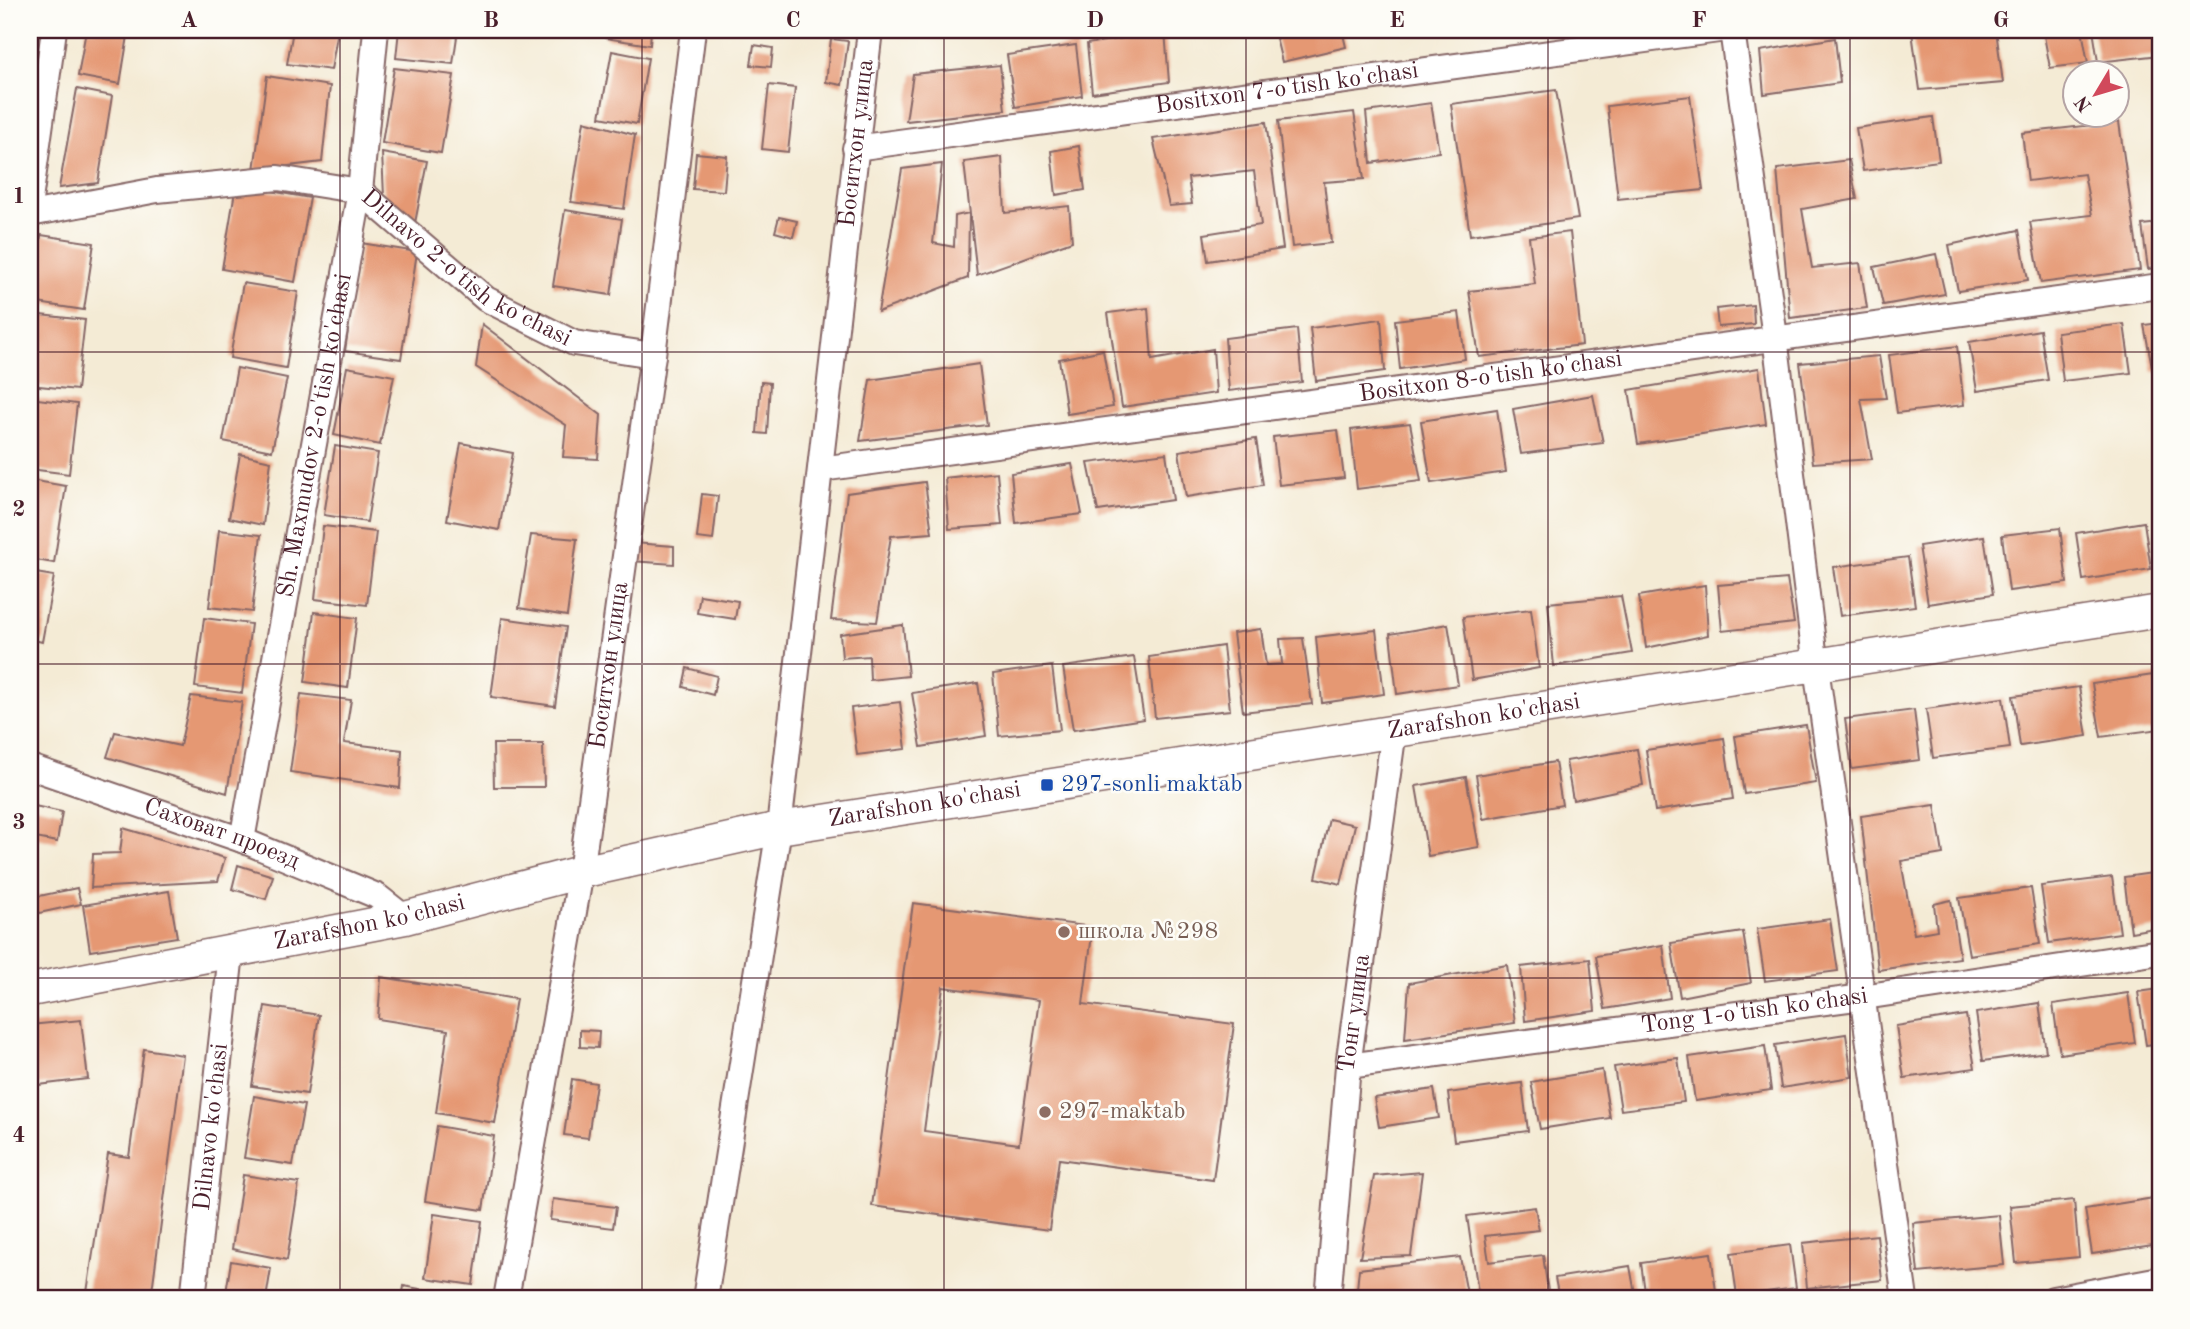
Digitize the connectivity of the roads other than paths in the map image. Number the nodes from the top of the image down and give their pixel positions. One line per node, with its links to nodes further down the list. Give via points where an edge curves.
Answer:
1 (54, 30): 9 (street)
2 (376, 30): 8 (street, Sh. Maxmudov 2-o'tish ko'chasi)
3 (694, 30): 13 (street, Боситхон улица)
4 (870, 30): 7 (street, Боситхон улица)
5 (1719, 30): 7 (street, Bositxon 7-o'tish ko'chasi)
6 (1732, 30): 12 (street)
7 (855, 148): 14 (street, Боситхон улица)
8 (359, 191): 10 (street, Dilnavo 2-o'tish ko'chasi, via 278,178 156,190); 13 (street, Dilnavo 2-o'tish ko'chasi, via 486,299 574,343); 20 (street, Sh. Maxmudov 2-o'tish ko'chasi)
9 (30, 200)
10 (30, 214)
11 (2160, 286): 12 (street, Bositxon 8-o'tish ko'chasi)
12 (1775, 337): 14 (street, Bositxon 8-o'tish ko'chasi); 16 (street)
13 (653, 355): 21 (street, Боситхон улица)
14 (821, 469): 19 (street, Боситхон улица)
15 (2160, 611): 16 (street, Zarafshon ko'chasi)
16 (1816, 667): 17 (street, Zarafshon ko'chasi); 26 (street)
17 (1394, 730): 19 (street, Zarafshon ko'chasi); 27 (street, Тонг улица)
18 (30, 767): 20 (street, Саховат проезд)
19 (779, 828): 21 (street, Zarafshon ko'chasi); 31 (street, Боситхон улица)
20 (242, 840): 22 (street, Саховат проезд, via 377,896)
21 (581, 872): 22 (street, Zarafshon ko'chasi); 30 (street, Боситхон улица)
22 (405, 918): 24 (street, Zarafshon ko'chasi)
23 (2160, 952): 26 (street, Tong 1-o'tish ko'chasi)
24 (231, 953): 25 (street, Zarafshon ko'chasi); 29 (street, Dilnavo ko'chasi)
25 (30, 990)
26 (1863, 997): 27 (street, Tong 1-o'tish ko'chasi); 33 (street)
27 (1348, 1066): 32 (street, Тонг улица)
28 (2160, 1279): 34 (street)
29 (192, 1299)
30 (506, 1299)
31 (705, 1299)
32 (1328, 1299)
33 (1905, 1299)
34 (2053, 1299)

